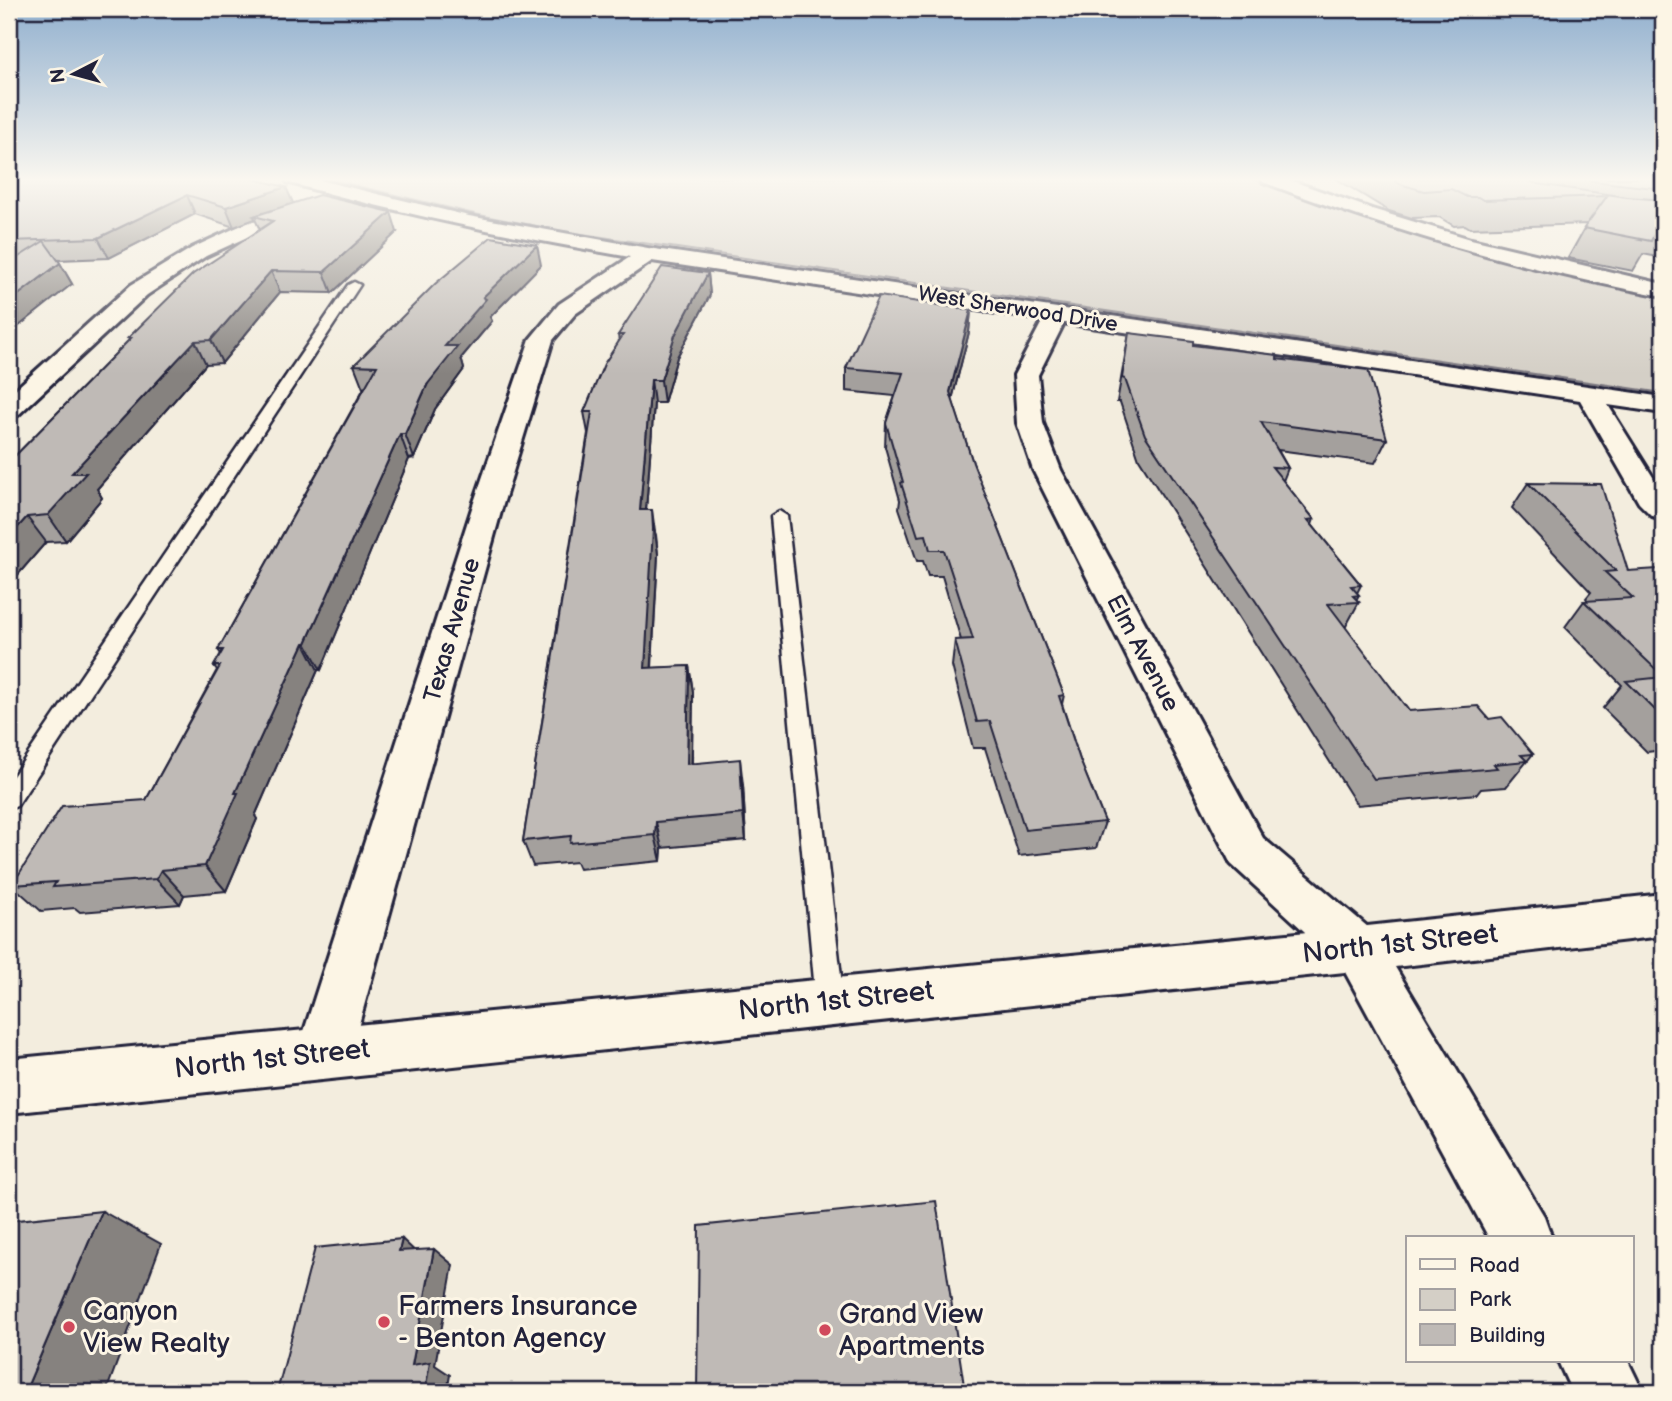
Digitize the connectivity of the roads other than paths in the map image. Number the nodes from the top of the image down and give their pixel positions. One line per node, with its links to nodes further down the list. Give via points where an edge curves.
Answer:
1 (218, 243): 10 (street, via 139,290)
2 (585, 243): 4 (street, West Sherwood Drive)
3 (1462, 243): 6 (street)
4 (648, 254): 7 (street, West Sherwood Drive); 17 (street, Texas Avenue, via 567,309 541,339)
5 (354, 285): 13 (lane)
6 (1663, 290)
7 (1057, 315): 8 (street, West Sherwood Drive); 15 (street, Elm Avenue, via 1026,375 1030,424 1047,470 1247,852)
8 (1591, 393): 9 (street, West Sherwood Drive); 11 (street, via 1650,497)
9 (1663, 405)
10 (9, 409)
11 (1663, 510)
12 (779, 516): 16 (lane)
13 (9, 800)
14 (1663, 915): 15 (street, North 1st Street)
15 (1358, 949): 16 (street, North 1st Street); 19 (street, Elm Avenue)
16 (830, 1002): 17 (street, North 1st Street)
17 (324, 1053): 18 (street, North 1st Street)
18 (9, 1086)
19 (1521, 1236)
20 (1592, 1362): 21 (street)
21 (1609, 1392)

